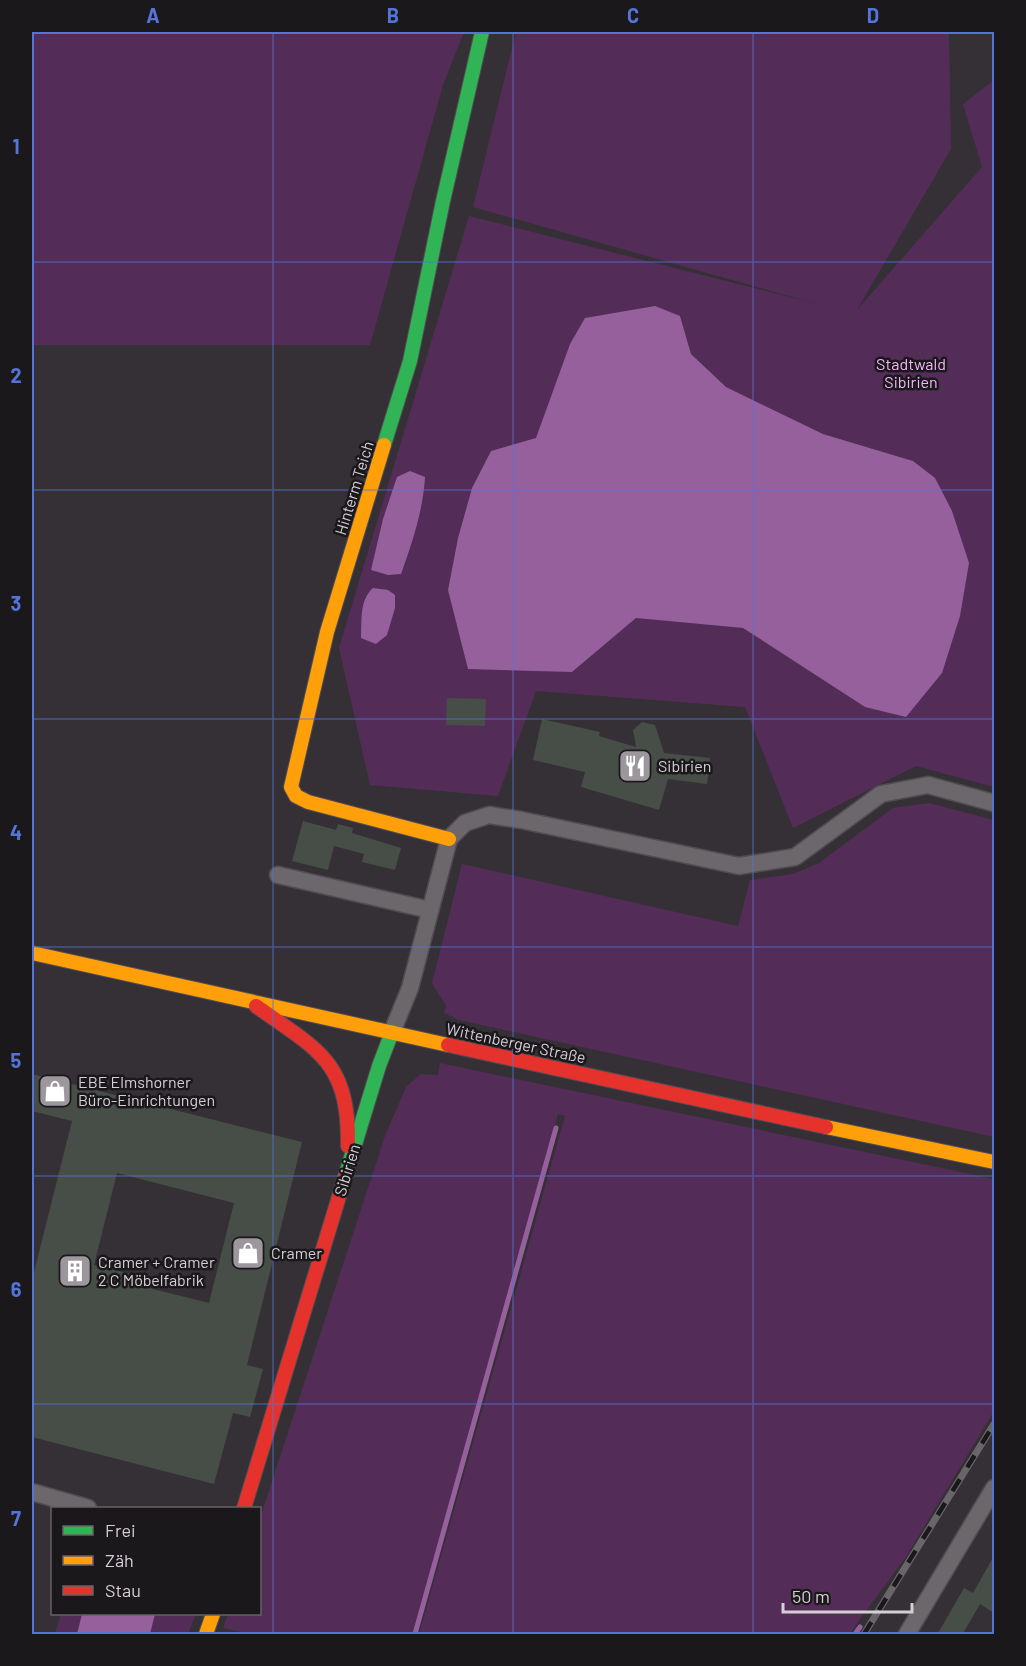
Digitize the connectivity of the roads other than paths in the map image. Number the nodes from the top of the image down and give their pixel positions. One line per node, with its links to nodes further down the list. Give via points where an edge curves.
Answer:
1 (482, 32): 3 (street, Hinterm Teich, via 410,361 327,632 291,787 296,796 308,802)
2 (994, 803): 3 (street, via 928,785 881,794 795,857 739,866 489,815 465,823)
3 (449, 839): 5 (street, Sibirien)
4 (278, 875): 5 (street)
5 (430, 910): 8 (street, Sibirien, via 410,988)
6 (32, 953): 7 (street, Wittenberger Straße)
7 (248, 1000): 8 (street, Wittenberger Straße); 10 (street, via 311,1045 331,1067 344,1096)
8 (392, 1032): 9 (street, Wittenberger Straße); 10 (street, Sibirien)
9 (994, 1162)
10 (348, 1166): 14 (street, Sibirien)
11 (994, 1488): 17 (street)
12 (32, 1492): 13 (street)
13 (81, 1507)
14 (245, 1507)
15 (213, 1615): 16 (street)
16 (206, 1635)
17 (907, 1635)

